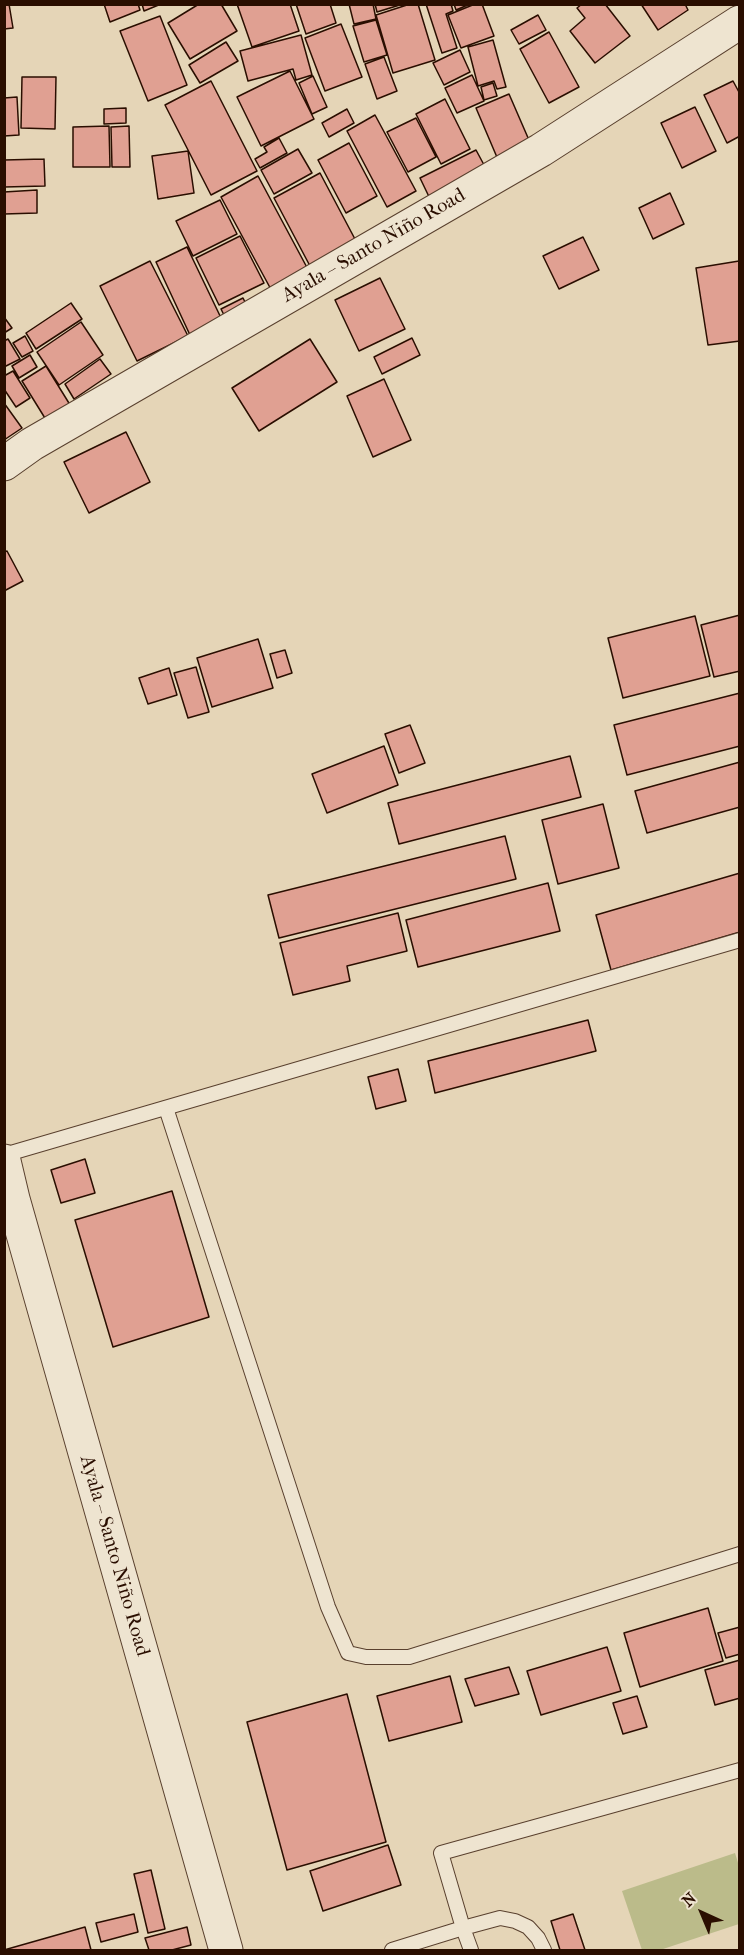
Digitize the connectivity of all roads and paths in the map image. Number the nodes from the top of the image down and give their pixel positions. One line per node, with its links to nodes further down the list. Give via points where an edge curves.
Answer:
1 (740, 22): 2 (street, Ayala – Santo Niño Road, via 541,150 32,444)
2 (4, 464)
3 (740, 940): 4 (lane)
4 (166, 1108): 5 (lane); 8 (lane, via 328,1607 348,1653 409,1657)
5 (4, 1155)
6 (4, 1161): 7 (street, Ayala – Santo Niño Road)
7 (9, 1200): 11 (street, Ayala – Santo Niño Road)
8 (740, 1554)
9 (740, 1770): 10 (lane, via 441,1853)
10 (463, 1928): 12 (lane); 13 (lane); 14 (lane, via 500,1918 515,1921 528,1927)
11 (226, 1950)
12 (392, 1950)
13 (471, 1950)
14 (544, 1950)

